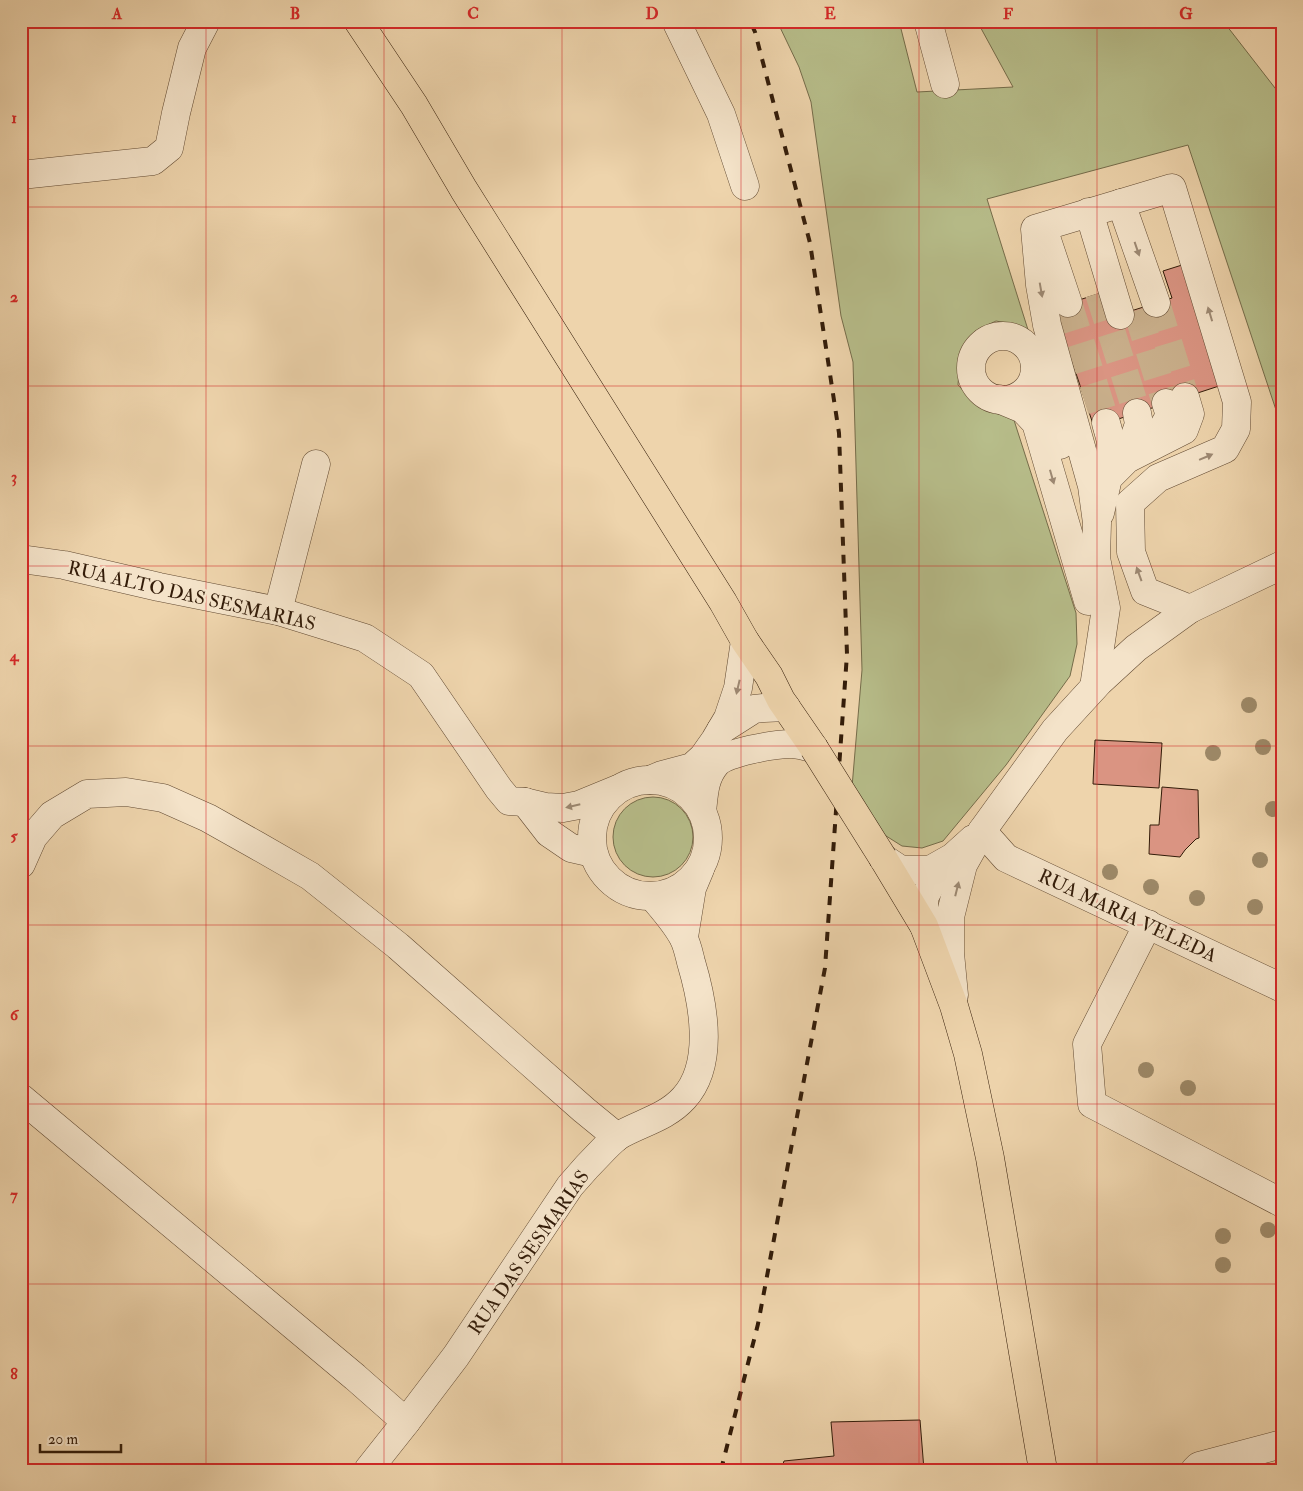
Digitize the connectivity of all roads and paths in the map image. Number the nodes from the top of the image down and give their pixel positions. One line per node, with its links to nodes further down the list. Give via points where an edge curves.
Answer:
1 (206, 21): 6 (street, via 192,48 169,148 164,153 153,161)
2 (358, 21): 21 (main road, via 414,105)
3 (676, 21): 7 (street, via 721,114)
4 (928, 21): 5 (street)
5 (945, 84)
6 (21, 175)
7 (745, 186)
8 (1082, 215): 8 (street, one-way to 8, via 1138,309); 9 (street); 15 (street, one-way to 15, via 1035,229 1047,325 1092,486); 19 (street, one-way to 8, via 1145,591 1131,552 1130,503 1158,478 1225,449 1236,429 1237,402 1172,188)
9 (1084, 298)
10 (1035, 365): 11 (street, via 1028,387 1010,399); 11 (street, via 1029,349 1020,340 998,336 982,343 975,352 971,369 973,379 988,396); 16 (street)
11 (999, 399): 22 (street, one-way to 22, via 1023,409 1036,424 1092,614)
12 (1145, 410): 13 (street, via 1152,419); 13 (street, via 1111,441); 13 (street, via 1190,414 1184,430)
13 (1127, 462): 15 (street)
14 (316, 464): 20 (street)
15 (1097, 523): 16 (street)
16 (1096, 558): 22 (street, via 1106,608)
17 (21, 559): 20 (street, RUA ALTO DAS SESMARIAS)
18 (1282, 565): 19 (street)
19 (1190, 609): 22 (street, via 1136,648)
20 (278, 611): 29 (street, RUA ALTO DAS SESMARIAS, via 365,638 421,674 499,789 509,801)
21 (745, 641): 23 (main road); 24 (street, one-way to 24, via 738,688)
22 (1094, 687): 31 (street, via 1055,730)
23 (786, 707): 24 (street, via 754,710); 25 (main road); 26 (street)
24 (721, 730): 27 (street, via 692,767)
25 (814, 748): 26 (street, via 792,744); 35 (main road, bridge)
26 (739, 752): 30 (street, via 717,763 707,779)
27 (650, 780): 28 (street); 30 (street, via 681,788)
28 (618, 789): 29 (street, RUA ALTO DAS SESMARIAS, one-way to 29, via 563,808); 32 (street, via 596,814 591,831)
29 (525, 802): 32 (street, via 549,833 571,848)
30 (702, 812): 33 (street, via 708,826)
31 (982, 831): 34 (street); 38 (street, one-way to 31, via 963,865); 39 (street, RUA MARIA VELEDA, via 1006,858)
32 (593, 853): 37 (street, via 607,879 621,890)
33 (706, 856): 37 (street, via 688,883 674,892); 41 (street, RUA DAS SESMARIAS, via 692,888)
34 (953, 856): 35 (street, via 930,870 901,870); 40 (street, via 935,877 924,898)
35 (883, 858): 40 (main road)
36 (21, 864): 45 (street, via 33,837 52,815 87,794 126,792 163,798 208,818 310,876 398,946)
37 (653, 897): 41 (street, RUA DAS SESMARIAS)
38 (950, 917): 40 (street); 43 (street)
39 (1148, 924): 42 (street, RUA MARIA VELEDA); 46 (street, via 1087,1044 1092,1104)
40 (924, 926): 43 (main road)
41 (684, 938): 45 (street, RUA DAS SESMARIAS, via 697,985 702,1020 699,1072 684,1098 674,1106)
42 (1282, 988)
43 (954, 1006): 50 (main road, via 968,1054 990,1158)
44 (21, 1098): 47 (street)
45 (617, 1137): 47 (street, RUA DAS SESMARIAS, via 570,1186 456,1356)
46 (1282, 1203)
47 (406, 1422): 49 (street, RUA DAS SESMARIAS)
48 (1282, 1444): 51 (street, via 1199,1466)
49 (368, 1470)
50 (1043, 1470)
51 (1195, 1470)

